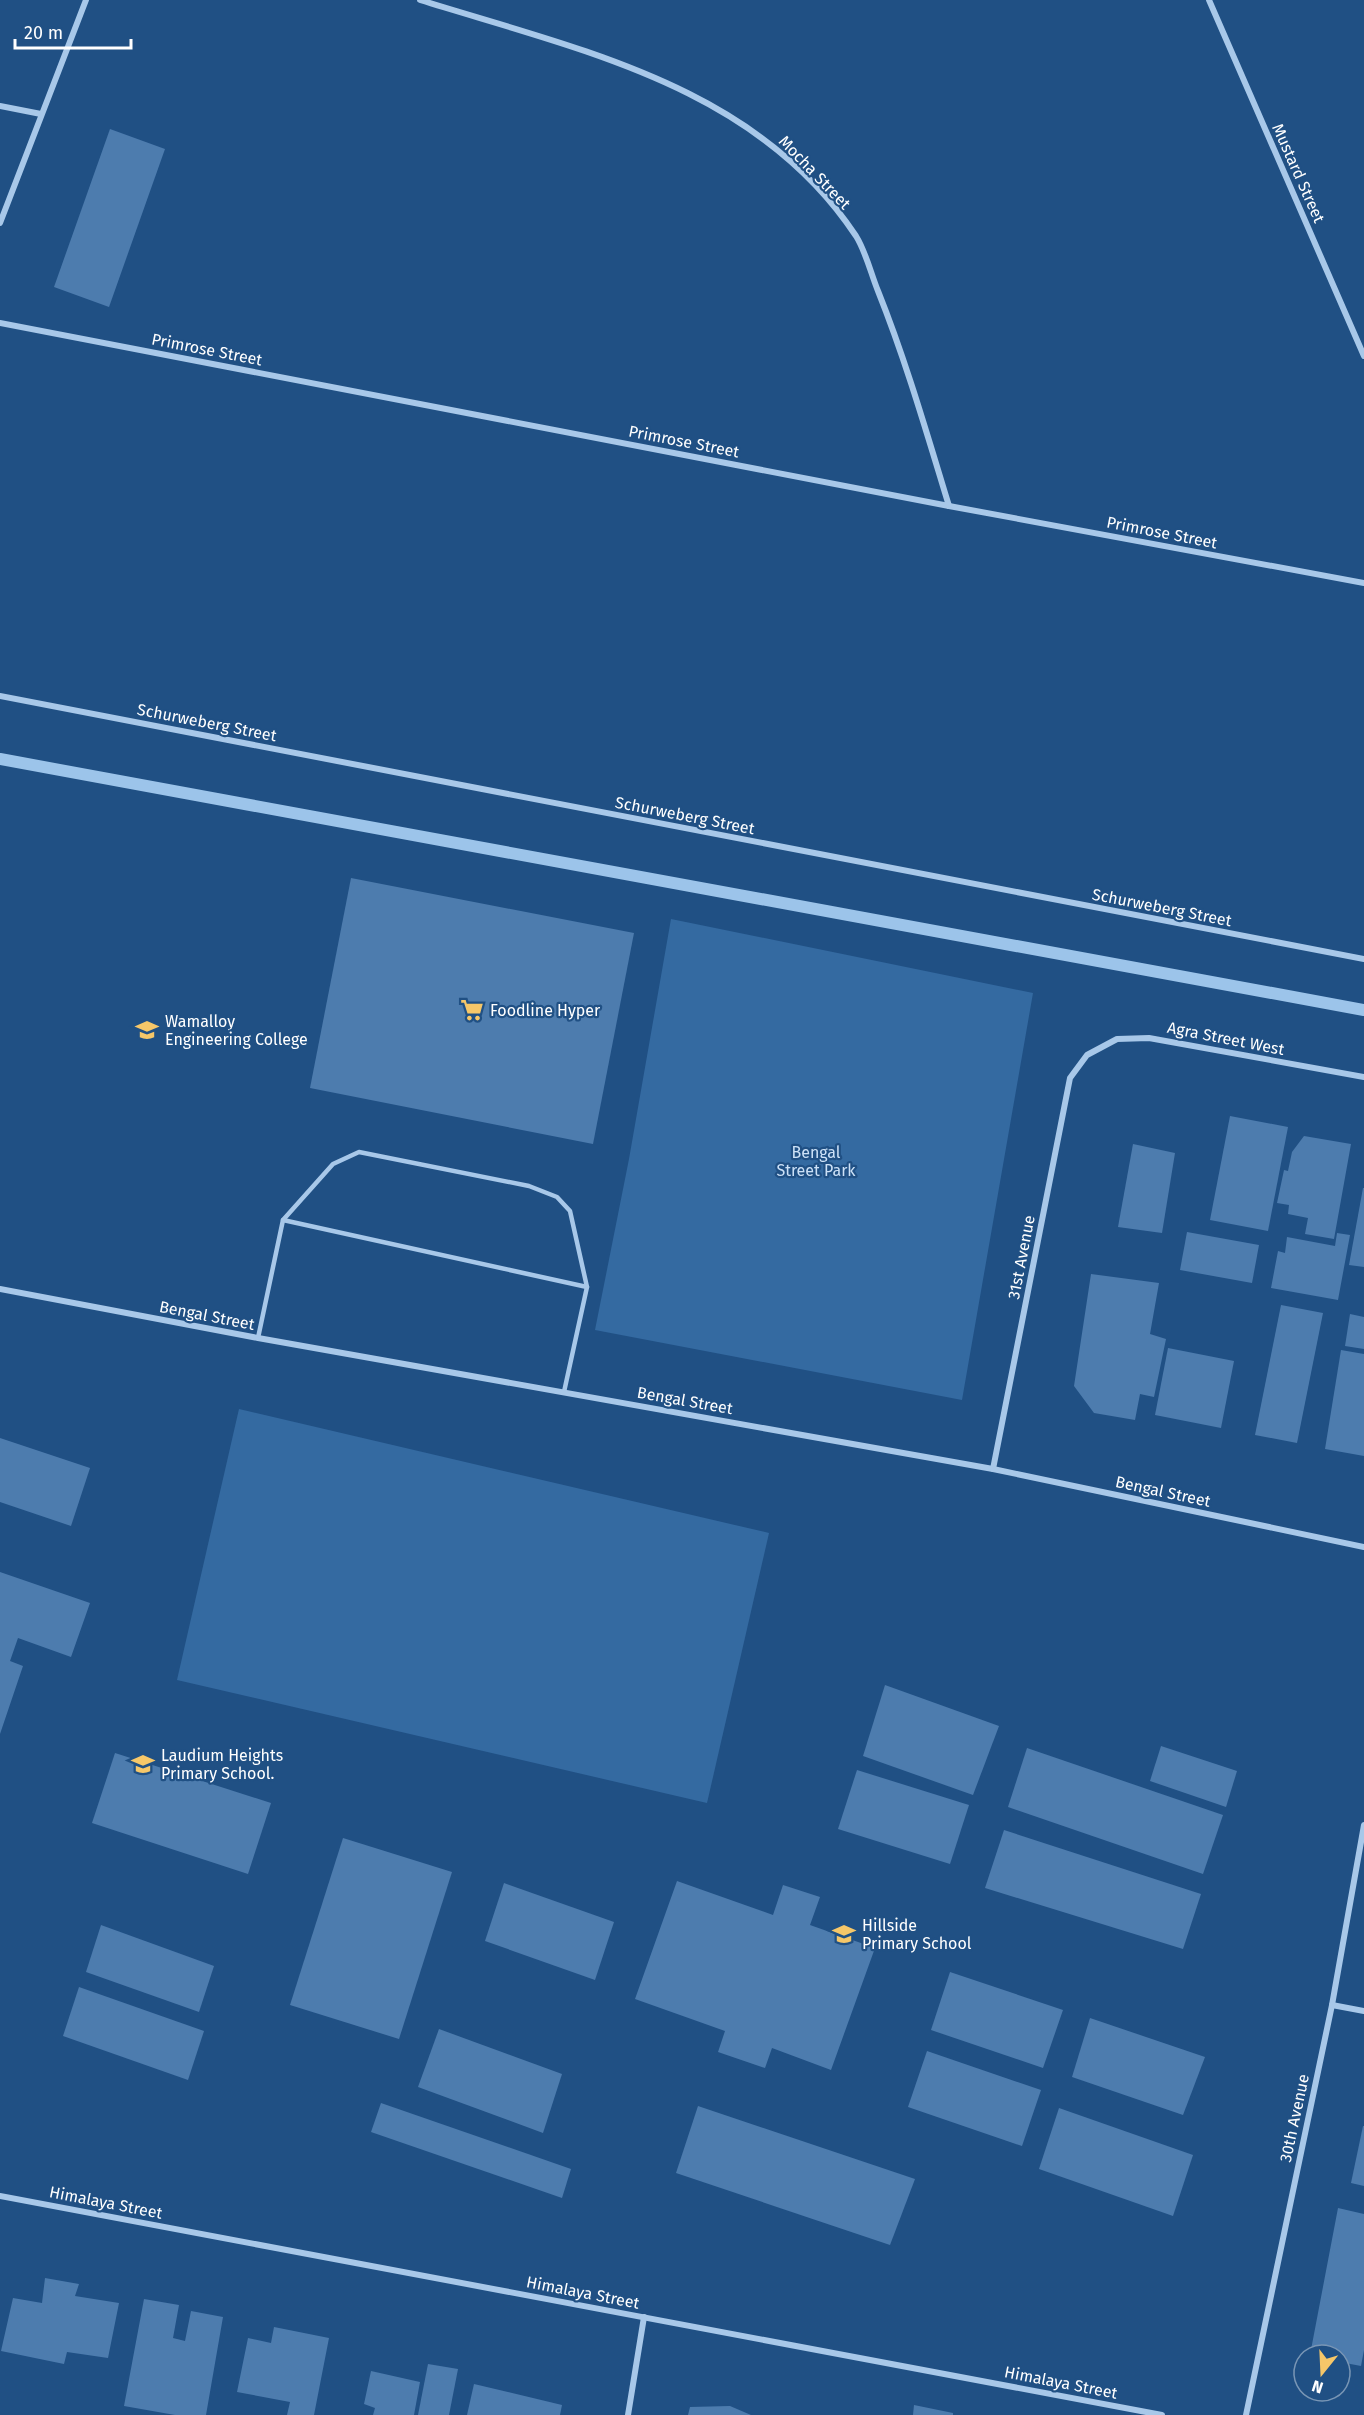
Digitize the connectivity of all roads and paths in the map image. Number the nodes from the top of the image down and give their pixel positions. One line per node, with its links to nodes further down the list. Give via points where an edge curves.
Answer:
1 (86, 0): 5 (street)
2 (420, 0): 9 (street, Mocha Street, via 613,60 680,88 729,114 777,147 857,238 894,330)
3 (1209, 0): 8 (street, Mustard Street)
4 (0, 106): 5 (street)
5 (41, 114): 6 (street)
6 (0, 223)
7 (0, 323): 9 (street, Primrose Street)
8 (1364, 356)
9 (950, 506): 10 (street, Primrose Street)
10 (1364, 583)
11 (0, 696): 12 (street, Schurweberg Street)
12 (1364, 959)
13 (1087, 1055): 14 (street, Agra Street West, via 1117,1039 1149,1038); 20 (street, 31st Avenue, via 1070,1078)
14 (1364, 1077)
15 (283, 1220): 16 (lane); 16 (lane, via 333,1164 358,1152 529,1186 557,1197 570,1211); 18 (lane)
16 (587, 1287): 19 (lane)
17 (0, 1289): 18 (street, Bengal Street)
18 (258, 1338): 19 (street, Bengal Street)
19 (564, 1392): 20 (street, Bengal Street)
20 (993, 1469): 21 (street, Bengal Street)
21 (1364, 1547)
22 (1364, 1825): 23 (street, 30th Avenue)
23 (1332, 2005): 24 (street); 29 (street, 30th Avenue)
24 (1364, 2011)
25 (0, 2196): 26 (street, Himalaya Street)
26 (644, 2317): 27 (street); 28 (street, Himalaya Street)
27 (628, 2415)
28 (1162, 2415)
29 (1246, 2415)

